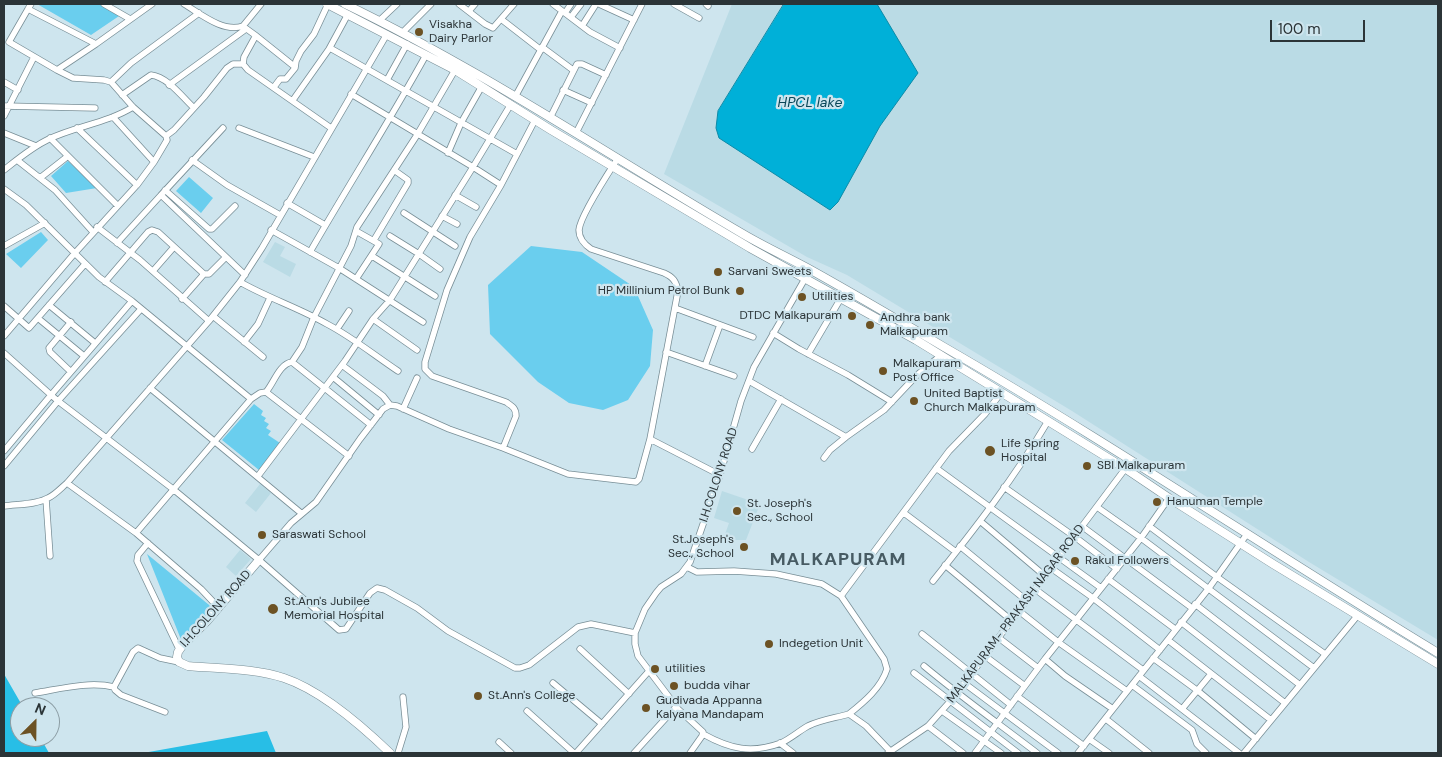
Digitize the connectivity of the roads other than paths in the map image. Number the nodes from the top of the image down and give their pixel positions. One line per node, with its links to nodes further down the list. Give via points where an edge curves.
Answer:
1 (104, 4): 26 (street)
2 (152, 4): 26 (street)
3 (184, 4): 22 (street)
4 (261, 4): 32 (street)
5 (328, 4): 23 (main road); 45 (street)
6 (346, 4): 28 (main road)
7 (397, 4): 28 (street)
8 (430, 4): 33 (street)
9 (459, 4): 20 (street)
10 (475, 4): 20 (street)
11 (514, 4): 27 (street)
12 (552, 4): 21 (street)
13 (571, 4): 21 (street)
14 (581, 4): 24 (street)
15 (596, 4): 31 (street)
16 (599, 4): 29 (street)
17 (642, 4): 29 (street)
18 (674, 4): 25 (street)
19 (30, 6): 36 (street); 37 (street)
20 (470, 11): 27 (street, via 489,27 493,28)
21 (564, 12): 24 (street); 40 (street)
22 (200, 13): 32 (street, via 232,29); 52 (street, via 131,63)
23 (348, 14): 34 (main road); 39 (street)
24 (571, 17): 31 (street)
25 (699, 18)
26 (130, 19): 37 (street)
27 (501, 19): 40 (street)
28 (380, 20): 30 (main road)
29 (634, 20): 41 (street)
30 (391, 26): 33 (main road); 34 (main road)
31 (582, 26): 41 (street)
32 (245, 28): 35 (street); 54 (street)
33 (403, 32): 63 (main road, via 453,60)
34 (387, 34): 38 (main road); 46 (street)
35 (255, 35): 44 (street); 45 (street)
36 (6, 40): 43 (street)
37 (96, 44): 47 (street)
38 (406, 44): 42 (main road); 51 (street)
39 (330, 48): 46 (street); 62 (street)
40 (542, 48): 49 (street); 63 (street)
41 (620, 48): 50 (street)
42 (426, 55): 48 (main road); 59 (street)
43 (34, 57): 47 (street); 57 (street)
44 (238, 64): 56 (street); 69 (street, via 227,68)
45 (295, 67): 56 (street)
46 (366, 68): 51 (street); 61 (street)
47 (57, 70): 52 (street, via 73,78)
48 (454, 70): 55 (main road); 67 (street)
49 (573, 70): 50 (street, via 580,63); 58 (street)
50 (606, 75): 64 (street)
51 (386, 80): 59 (street)
52 (111, 82): 60 (street)
53 (5, 84): 57 (street)
54 (169, 84): 60 (street, via 151,75); 69 (street)
55 (482, 86): 63 (main road); 75 (street)
56 (274, 87): 62 (street)
57 (18, 90): 65 (street)
58 (563, 90): 64 (street); 73 (street)
59 (406, 92): 67 (street); 72 (street)
60 (122, 94): 66 (street)
61 (351, 94): 72 (street); 79 (street)
62 (293, 100): 79 (street)
63 (513, 101): 73 (main road); 74 (main road); 85 (street)
64 (592, 103): 81 (street)
65 (6, 106): 68 (street); 70 (street)
66 (133, 107): 71 (street); 83 (street)
67 (433, 107): 75 (street); 82 (street)
68 (95, 108)
69 (194, 108): 83 (street)
70 (4, 116)
71 (113, 117): 76 (street); 94 (street)
72 (389, 118): 82 (street); 114 (street)
73 (550, 118): 81 (main road)
74 (535, 120): 88 (street); 95 (main road)
75 (462, 123): 85 (street); 87 (street)
76 (77, 128): 84 (street); 100 (street)
77 (223, 128): 93 (street)
78 (239, 128): 90 (street)
79 (331, 128): 90 (street)
80 (4, 133): 86 (street)
81 (576, 133): 91 (main road)
82 (418, 135): 87 (street); 98 (street)
83 (166, 136): 94 (street, via 167,140)
84 (50, 138): 86 (street); 89 (street)
85 (490, 139): 88 (street); 96 (street)
86 (36, 146): 92 (street)
87 (448, 153): 96 (street)
88 (517, 154): 101 (street)
89 (68, 156): 99 (street); 106 (street)
90 (314, 157): 105 (street)
91 (618, 158): 95 (street); 134 (main road, via 746,236)
92 (17, 160): 97 (street); 99 (street)
93 (192, 160): 103 (street); 110 (street, via 232,188)
94 (154, 162): 100 (street)
95 (612, 166): 139 (main road); 151 (street, via 583,219 580,234 591,249 672,277 678,291)
96 (473, 167): 101 (street); 104 (street)
97 (4, 170)
98 (394, 170): 117 (street); 120 (street, via 408,182)
99 (40, 178): 115 (street)
100 (136, 185): 106 (street)
101 (501, 185): 208 (street, via 470,237 451,280 425,369 432,376 513,406 516,416)
102 (4, 189): 112 (street)
103 (163, 192): 107 (street, via 209,229); 121 (street); 129 (street)
104 (455, 195): 108 (street); 111 (street)
105 (287, 203): 110 (street); 114 (street)
106 (117, 205): 115 (street)
107 (235, 206)
108 (476, 207)
109 (404, 213): 118 (street)
110 (280, 215): 116 (street)
111 (442, 216): 113 (street); 118 (street)
112 (45, 223): 122 (street); 127 (street)
113 (456, 224)
114 (325, 225): 125 (street)
115 (95, 230): 121 (street); 127 (street)
116 (272, 230): 125 (street); 137 (street)
117 (356, 231): 120 (street); 132 (street)
118 (432, 232): 123 (street); 128 (street)
119 (390, 236): 128 (street)
120 (374, 240): 130 (street, via 379,244)
121 (117, 243): 126 (street)
122 (4, 246)
123 (455, 246)
124 (174, 247): 126 (street, via 152,230); 135 (street); 136 (street)
125 (310, 252): 132 (street)
126 (129, 253): 135 (street); 141 (street)
127 (74, 254): 131 (street); 157 (street)
128 (419, 254): 133 (street); 138 (street)
129 (226, 256): 136 (street, via 209,274); 137 (street)
130 (372, 256): 138 (street); 140 (street)
131 (84, 264): 141 (street); 149 (street)
132 (339, 268): 140 (street); 155 (street)
133 (440, 269)
134 (810, 270): 139 (street, I.H.COLONY ROAD); 152 (main road)
135 (153, 271): 146 (street)
136 (204, 274): 146 (street)
137 (245, 275): 142 (street)
138 (405, 276): 143 (street); 147 (street)
139 (806, 278): 145 (main road); 165 (street, I.H.COLONY ROAD)
140 (356, 279): 147 (street)
141 (105, 282): 148 (street)
142 (240, 282): 144 (street); 159 (street)
143 (435, 296)
144 (270, 298): 155 (street); 169 (street, via 258,324)
145 (841, 298): 156 (main road); 176 (street)
146 (182, 299): 159 (street)
147 (390, 300): 160 (street); 162 (street)
148 (132, 301): 153 (street); 171 (street)
149 (50, 305): 158 (street); 161 (street)
150 (4, 306): 157 (street)
151 (675, 308): 163 (street); 174 (street)
152 (878, 308): 156 (main road); 213 (main road)
153 (141, 309): 172 (street); 196 (street)
154 (349, 311): 164 (street)
155 (314, 317): 164 (street); 180 (street)
156 (873, 317): 178 (main road)
157 (18, 319): 158 (street, via 29,328); 166 (street)
158 (39, 319): 167 (street)
159 (211, 319): 169 (street); 172 (street)
160 (374, 319): 170 (street); 173 (street)
161 (71, 322): 167 (street); 171 (street)
162 (423, 322)
163 (720, 324): 168 (street); 182 (street)
164 (337, 329): 170 (street)
165 (773, 333): 176 (street); 188 (street, I.H.COLONY ROAD)
166 (4, 336)
167 (59, 336): 177 (street); 183 (street, via 49,348 50,352)
168 (753, 337)
169 (244, 342): 179 (street)
170 (356, 342): 181 (street); 184 (street)
171 (95, 343): 177 (street)
172 (186, 346): 190 (street); 195 (street)
173 (417, 350)
174 (666, 352): 182 (street); 206 (street)
175 (4, 354): 193 (street)
176 (808, 354): 197 (street)
177 (84, 356): 183 (street)
178 (940, 356): 192 (main road); 197 (street)
179 (263, 358)
180 (292, 362): 189 (street); 191 (street, via 286,364)
181 (342, 365): 186 (street); 198 (street)
182 (705, 366): 185 (street)
183 (70, 371): 193 (street)
184 (398, 371)
185 (734, 376)
186 (333, 377): 189 (street); 200 (street)
187 (418, 378): 199 (street)
188 (749, 381): 194 (street); 217 (street, I.H.COLONY ROAD)
189 (325, 387): 201 (street); 203 (street)
190 (150, 388): 205 (street); 207 (street)
191 (266, 392): 195 (street); 201 (street)
192 (1001, 392): 202 (main road); 215 (street)
193 (51, 394): 196 (street); 210 (street)
194 (781, 398): 204 (street); 209 (street)
195 (251, 400): 207 (street)
196 (58, 401): 205 (street); 214 (street)
197 (892, 402): 204 (street)
198 (390, 405): 199 (street); 200 (street)
199 (403, 409): 208 (street)
200 (379, 415): 203 (street)
201 (301, 420): 211 (street); 218 (street)
202 (1048, 421): 216 (main road); 220 (street)
203 (371, 425): 211 (street)
204 (846, 437): 212 (street)
205 (106, 438): 219 (street); 221 (street)
206 (650, 439): 208 (street, via 642,474 632,483 575,476); 217 (street)
207 (214, 441): 218 (street); 221 (street)
208 (503, 448)
209 (752, 449)
210 (4, 451)
211 (349, 456): 227 (street, via 316,502)
212 (824, 458)
213 (1131, 461): 216 (street, MALKAPURAM- PRAKASH NAGAR ROAD); 233 (main road)
214 (4, 466)
215 (936, 468): 225 (street); 228 (street)
216 (1126, 468): 222 (main road); 226 (street, MALKAPURAM- PRAKASH NAGAR ROAD)
217 (720, 475): 245 (street, I.H.COLONY ROAD)
218 (258, 476): 227 (street)
219 (67, 483): 223 (street); 232 (street)
220 (1004, 487): 225 (street); 234 (street)
221 (173, 490): 232 (street); 243 (street)
222 (1169, 498): 230 (street); 237 (main road)
223 (46, 500): 224 (street); 240 (street)
224 (4, 506)
225 (990, 506): 229 (street); 241 (street)
226 (1097, 507): 231 (street, MALKAPURAM- PRAKASH NAGAR ROAD); 235 (street)
227 (301, 513): 243 (street)
228 (904, 513): 239 (street); 255 (street)
229 (980, 521): 238 (street); 248 (street)
230 (1150, 526): 235 (street); 249 (street)
231 (1082, 527): 234 (street, MALKAPURAM- PRAKASH NAGAR ROAD); 242 (street)
232 (136, 533): 236 (street)
233 (1246, 534): 237 (street); 275 (main road)
234 (1075, 537): 241 (street, MALKAPURAM- PRAKASH NAGAR ROAD); 247 (street)
235 (1141, 538): 242 (street); 253 (street)
236 (148, 543): 259 (street); 271 (street, via 137,561)
237 (1241, 543): 249 (street); 261 (main road)
238 (960, 546): 239 (street); 257 (street)
239 (956, 552): 244 (street)
240 (50, 556)
241 (1059, 558): 246 (street, MALKAPURAM- PRAKASH NAGAR ROAD); 252 (street)
242 (1124, 559): 247 (street); 258 (street)
243 (259, 560): 259 (main road, I.H.COLONY ROAD); 266 (street, via 339,630 346,629 370,593 380,588 515,668 529,665 578,627 591,624)
244 (945, 565): 251 (street); 263 (street)
245 (687, 567): 255 (street, via 697,572 776,574 822,584); 266 (street, via 656,593)
246 (1051, 568): 248 (street, MALKAPURAM- PRAKASH NAGAR ROAD); 256 (street)
247 (1117, 568): 250 (street)
248 (1045, 576): 254 (street, MALKAPURAM- PRAKASH NAGAR ROAD)
249 (1217, 577): 253 (street); 274 (street)
250 (1108, 579): 252 (street); 265 (street)
251 (933, 581)
252 (1101, 588): 256 (street)
253 (1209, 588): 258 (street); 283 (street)
254 (1035, 589): 257 (street, MALKAPURAM- PRAKASH NAGAR ROAD); 262 (street)
255 (841, 596): 312 (street, via 884,659 887,669 864,703)
256 (1093, 598): 262 (street); 273 (street)
257 (1026, 601): 260 (street, MALKAPURAM- PRAKASH NAGAR ROAD)
258 (1194, 606): 264 (street); 293 (street)
259 (218, 608): 271 (main road, I.H.COLONY ROAD)
260 (1019, 611): 263 (street, MALKAPURAM- PRAKASH NAGAR ROAD); 270 (street)
261 (1358, 615): 274 (street); 280 (main road)
262 (1077, 619): 270 (street); 284 (street)
263 (1011, 620): 268 (street, MALKAPURAM- PRAKASH NAGAR ROAD)
264 (1181, 622): 265 (street); 304 (street)
265 (1175, 629): 269 (street)
266 (635, 633): 285 (street, via 638,656)
267 (922, 634): 287 (street)
268 (999, 638): 276 (street, MALKAPURAM- PRAKASH NAGAR ROAD); 282 (street)
269 (1168, 640): 273 (street); 288 (street)
270 (1058, 642): 277 (street); 296 (street)
271 (179, 649): 279 (main road, I.H.COLONY ROAD)
272 (580, 649): 300 (street)
273 (1160, 650): 278 (street)
274 (1325, 654): 283 (street)
275 (1438, 654)
276 (985, 656): 287 (street, MALKAPURAM- PRAKASH NAGAR ROAD); 294 (street)
277 (1045, 658): 282 (street); 307 (street)
278 (1153, 658): 284 (street); 297 (street)
279 (179, 662): 295 (street, via 138,648); 329 (main road, I.H.COLONY ROAD, via 188,666 261,673 290,680 332,705)
280 (1438, 664)
281 (924, 666): 299 (street)
282 (1038, 668): 294 (street)
283 (1314, 668): 293 (street)
284 (1143, 670): 289 (street)
285 (649, 671): 300 (street); 306 (street)
286 (914, 673): 303 (street)
287 (972, 674): 291 (street, MALKAPURAM- PRAKASH NAGAR ROAD); 305 (street)
288 (1211, 674): 297 (street); 315 (street)
289 (1139, 676): 292 (street); 308 (street)
290 (554, 683): 317 (street)
291 (964, 683): 299 (street, MALKAPURAM- PRAKASH NAGAR ROAD); 313 (street)
292 (1132, 685): 296 (street); 345 (street, via 1192,730 1197,744)
293 (1300, 685): 304 (street)
294 (1025, 686): 301 (street)
295 (114, 687): 298 (street, via 90,686); 311 (street, via 121,695)
296 (1127, 691): 307 (street)
297 (1198, 691): 308 (street); 322 (street)
298 (35, 693)
299 (957, 693): 303 (street, MALKAPURAM- PRAKASH NAGAR ROAD); 316 (street)
300 (629, 694): 317 (street)
301 (1017, 696): 305 (street); 326 (street)
302 (404, 698): 330 (street, via 406,727)
303 (950, 701): 310 (street, MALKAPURAM- PRAKASH NAGAR ROAD); 319 (street)
304 (1285, 703): 315 (street)
305 (1011, 705): 313 (street)
306 (676, 707): 320 (street); 333 (street)
307 (1113, 709): 314 (street)
308 (1182, 709): 346 (street)
309 (527, 711): 332 (street)
310 (942, 711): 318 (street, MALKAPURAM- PRAKASH NAGAR ROAD); 323 (street)
311 (165, 712)
312 (848, 714): 325 (street, via 808,726); 327 (street, via 866,726)
313 (1004, 714): 316 (street); 341 (street)
314 (1106, 719): 321 (street); 344 (street)
315 (1271, 720): 322 (street)
316 (998, 723): 319 (street); 340 (street)
317 (602, 724): 332 (street)
318 (928, 726): 327 (street, MALKAPURAM- PRAKASH NAGAR ROAD); 337 (street)
319 (992, 732): 323 (street); 339 (street)
320 (703, 734): 325 (street, via 740,749); 334 (street)
321 (1089, 739): 326 (street); 343 (street)
322 (1256, 739): 347 (street)
323 (984, 741): 328 (street); 338 (street)
324 (499, 742): 331 (street)
325 (778, 743): 335 (street); 336 (street)
326 (1084, 746): 342 (street)
327 (889, 752)
328 (978, 752)
329 (390, 753)
330 (398, 753)
331 (511, 753)
332 (575, 753)
333 (634, 753)
334 (691, 753)
335 (769, 753)
336 (793, 753)
337 (963, 753)
338 (1001, 753)
339 (1018, 753)
340 (1037, 753)
341 (1058, 753)
342 (1078, 753)
343 (1109, 753)
344 (1149, 753)
345 (1206, 753)
346 (1239, 753)
347 (1244, 753)

